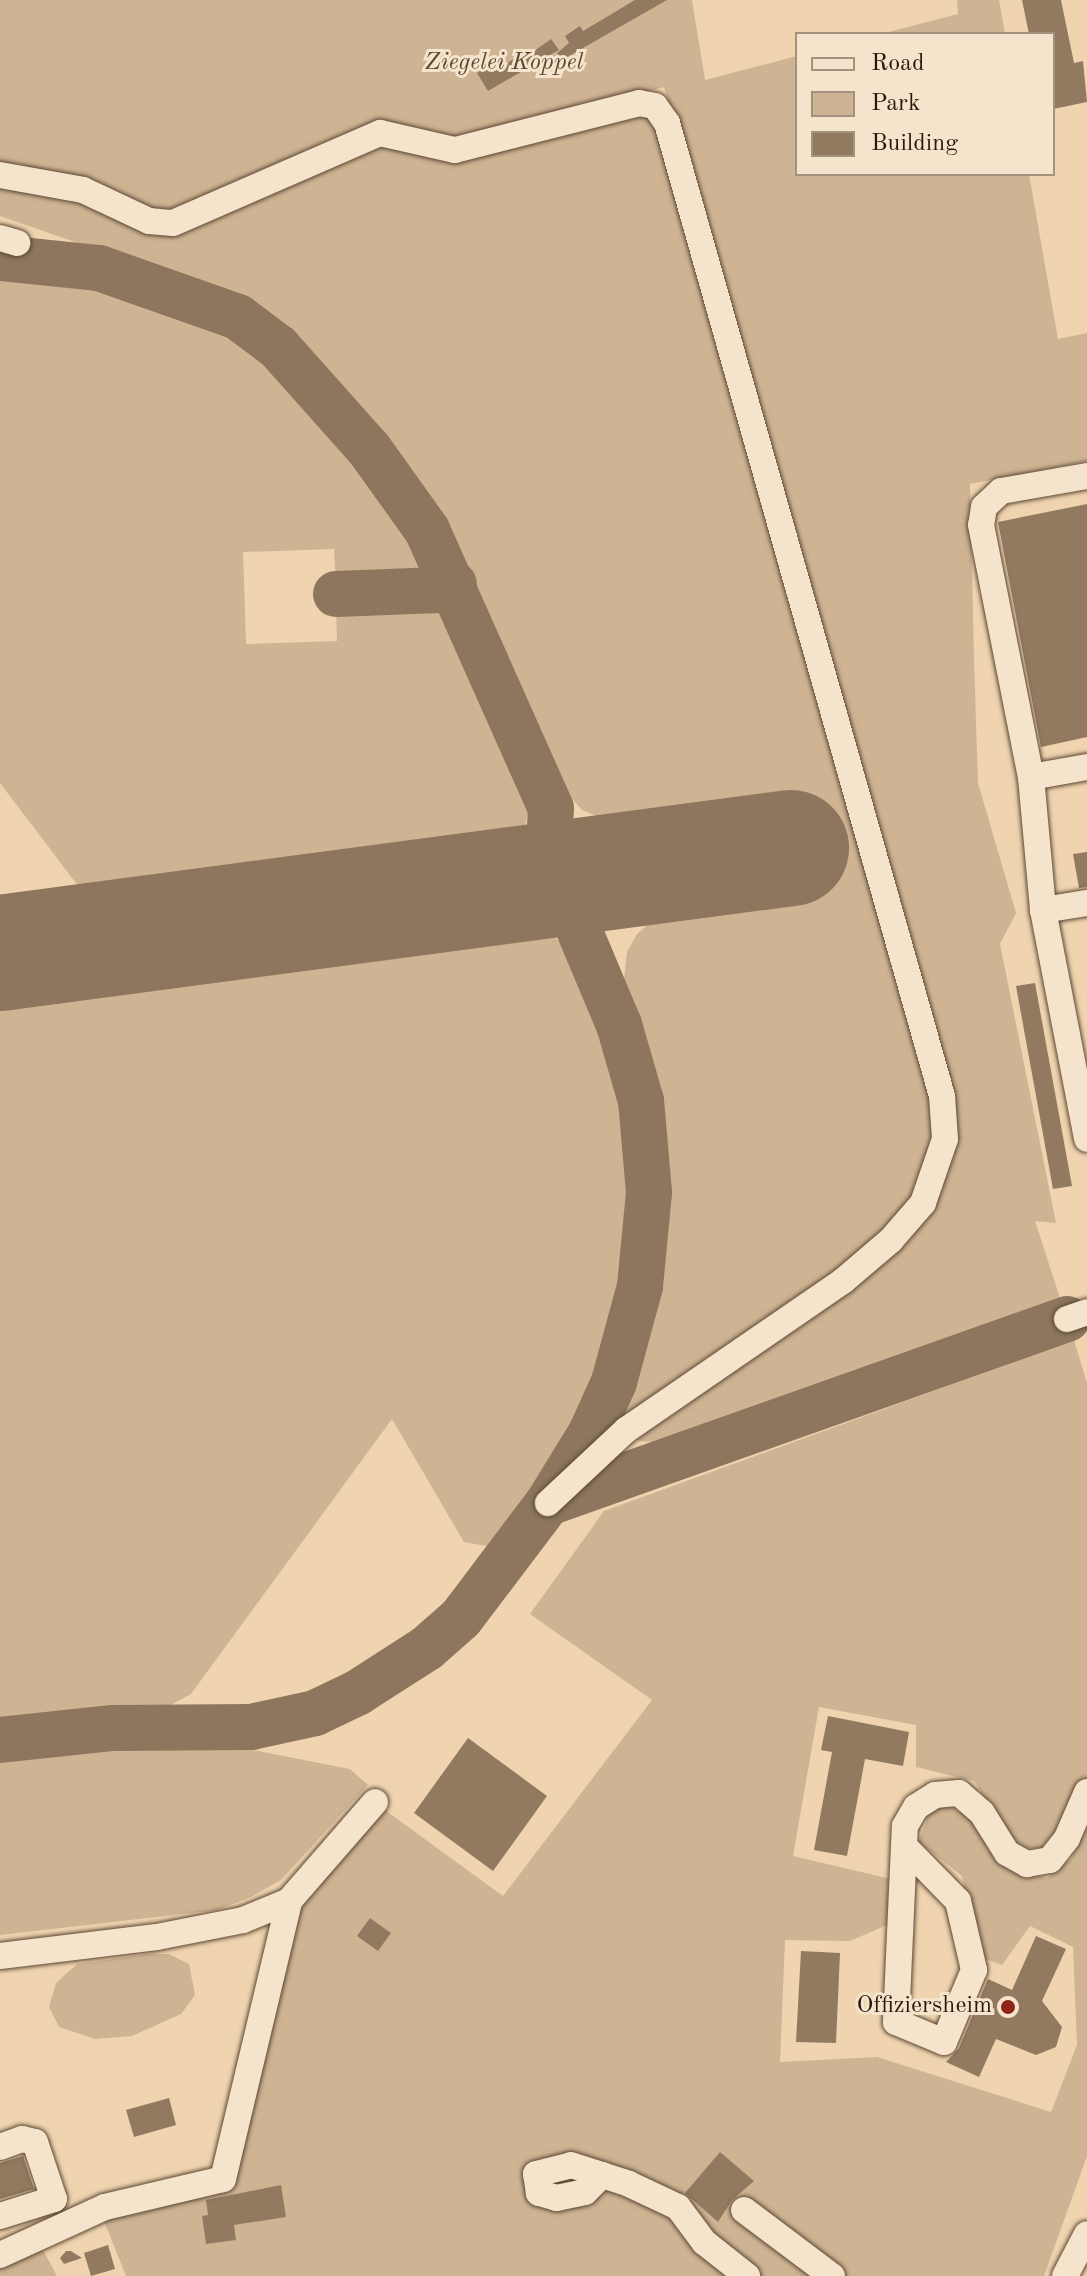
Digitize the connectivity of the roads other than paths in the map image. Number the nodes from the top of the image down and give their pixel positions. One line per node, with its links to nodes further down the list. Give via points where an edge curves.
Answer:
1 (0, 175): 8 (lane, via 83,190 149,221 173,223 380,133 455,150 639,103 655,106 667,123 942,1096 945,1139 928,1194 891,1240 843,1281 626,1430)
2 (1087, 476): 4 (lane, via 1001,491 984,507 981,525)
3 (1087, 767): 4 (lane)
4 (1031, 777): 6 (lane)
5 (1087, 903): 6 (lane)
6 (1043, 910): 7 (lane)
7 (1087, 1139)
8 (548, 1503)
9 (1087, 1792): 11 (lane, via 1067,1838 1050,1860 1027,1864 1007,1853 982,1813 959,1793 935,1795 916,1807 905,1826)
10 (375, 1802): 12 (lane)
11 (906, 1848): 11 (lane, via 896,2022 944,2042 974,1970 958,1901)
12 (289, 1901): 13 (lane, via 243,1920 157,1937); 19 (lane, via 223,2179 105,2207)
13 (0, 1956)
14 (0, 2147): 17 (lane, via 22,2139 35,2142 54,2199)
15 (602, 2175): 20 (lane, via 678,2207 704,2242)
16 (744, 2210): 21 (lane)
17 (0, 2216)
18 (1087, 2234): 22 (lane)
19 (0, 2255)
20 (747, 2276)
21 (832, 2276)
22 (1065, 2276)

